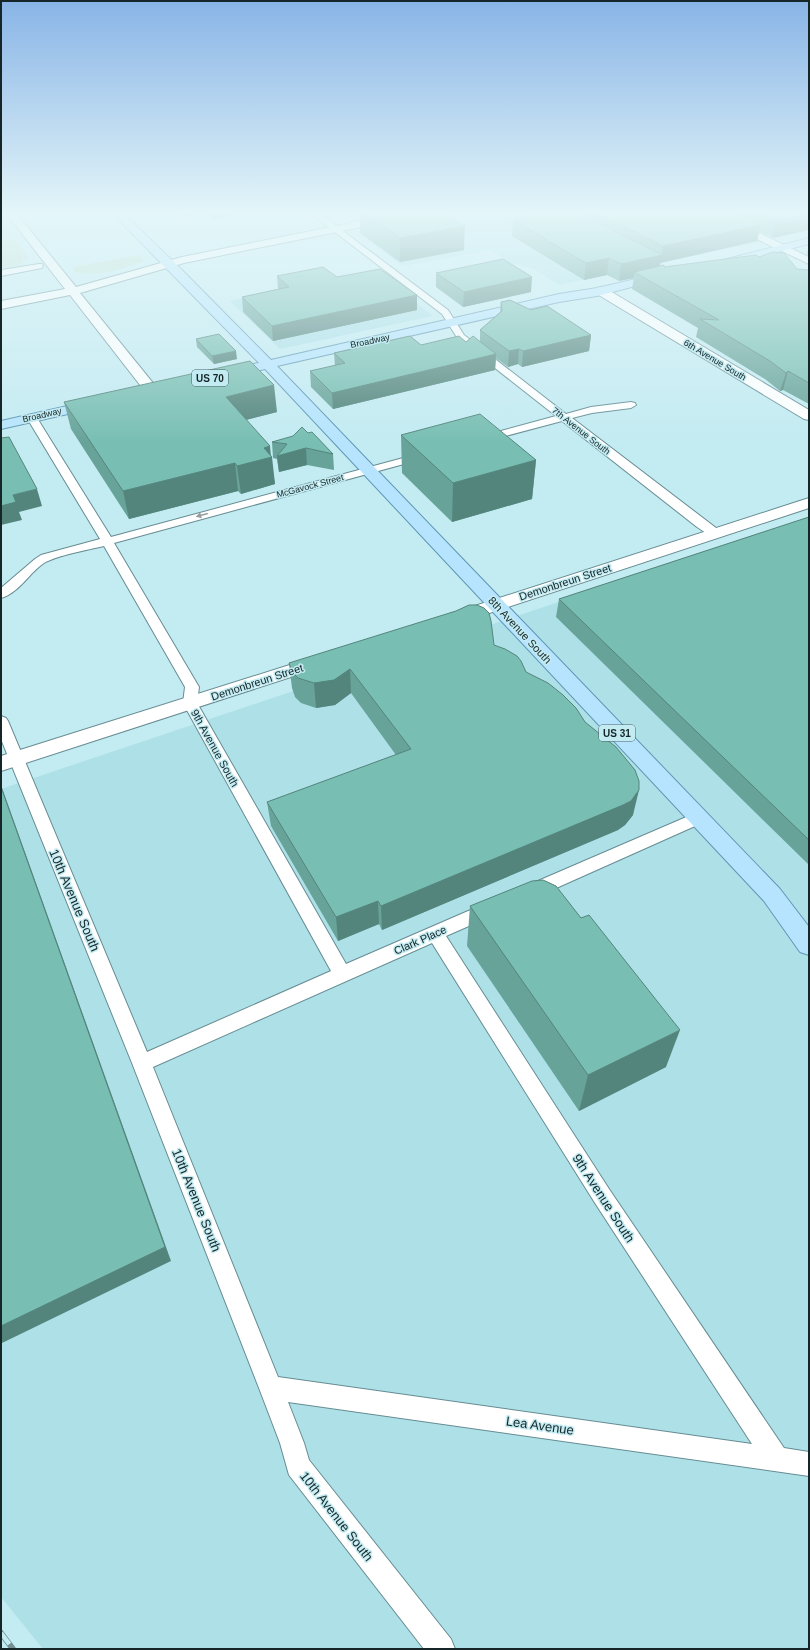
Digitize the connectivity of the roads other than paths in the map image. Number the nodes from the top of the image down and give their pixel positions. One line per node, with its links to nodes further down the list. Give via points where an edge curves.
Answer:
1 (77, 290): 5 (street)
2 (195, 290): 9 (main road, US 31)
3 (416, 290): 8 (street, 7th Avenue South, via 445,312)
4 (604, 290): 6 (main road, Broadway / US 70)
5 (74, 291): 7 (street); 11 (street)
6 (601, 291): 8 (main road, Broadway / US 70); 15 (street, 6th Avenue South)
7 (1, 305)
8 (450, 323): 9 (main road, Broadway / US 70); 16 (street, 7th Avenue South, via 461,337)
9 (268, 365): 10 (main road, Broadway / US 70); 21 (main road, 8th Avenue South / US 31)
10 (241, 371)
11 (159, 389): 12 (main road)
12 (138, 394)
13 (110, 400): 17 (main road, Broadway)
14 (631, 405): 16 (street)
15 (809, 416)
16 (564, 417): 19 (street); 23 (street, 7th Avenue South)
17 (32, 418): 18 (main road, Broadway); 24 (street, 9th Avenue South)
18 (1, 425)
19 (469, 443)
20 (433, 453): 21 (street, McGavock Street)
21 (369, 470): 24 (street, McGavock Street, one-way to 24); 26 (main road, 8th Avenue South / US 31)
22 (809, 503): 23 (street, Demonbreun Street)
23 (716, 534): 26 (street, Demonbreun Street)
24 (107, 541): 25 (street, McGavock Street, via 37,561 18,582); 29 (street, 9th Avenue South, via 192,687)
25 (1, 594)
26 (497, 605): 27 (street, Demonbreun Street); 32 (main road, 8th Avenue South / US 31)
27 (438, 624)
28 (335, 657): 29 (street, Demonbreun Street)
29 (190, 703): 31 (street, Demonbreun Street); 37 (street, 9th Avenue South)
30 (1, 721): 31 (street, 10th Avenue South)
31 (9, 761): 38 (street, 10th Avenue South)
32 (698, 818): 33 (main road, 8th Avenue South / US 31); 35 (street, Clark Place)
33 (772, 895): 34 (main road, 8th Avenue South / US 31); 36 (main road, 8th Avenue South / US 31)
34 (809, 925)
35 (435, 934): 37 (street, Clark Place); 40 (street, 9th Avenue South, via 602,1196)
36 (809, 945)
37 (342, 975): 38 (street, Clark Place)
38 (142, 1063): 39 (street, 10th Avenue South)
39 (271, 1388): 40 (street, Lea Avenue); 42 (street, 10th Avenue South, via 298,1466)
40 (777, 1459): 41 (street, Lea Avenue)
41 (809, 1464)
42 (441, 1649)

